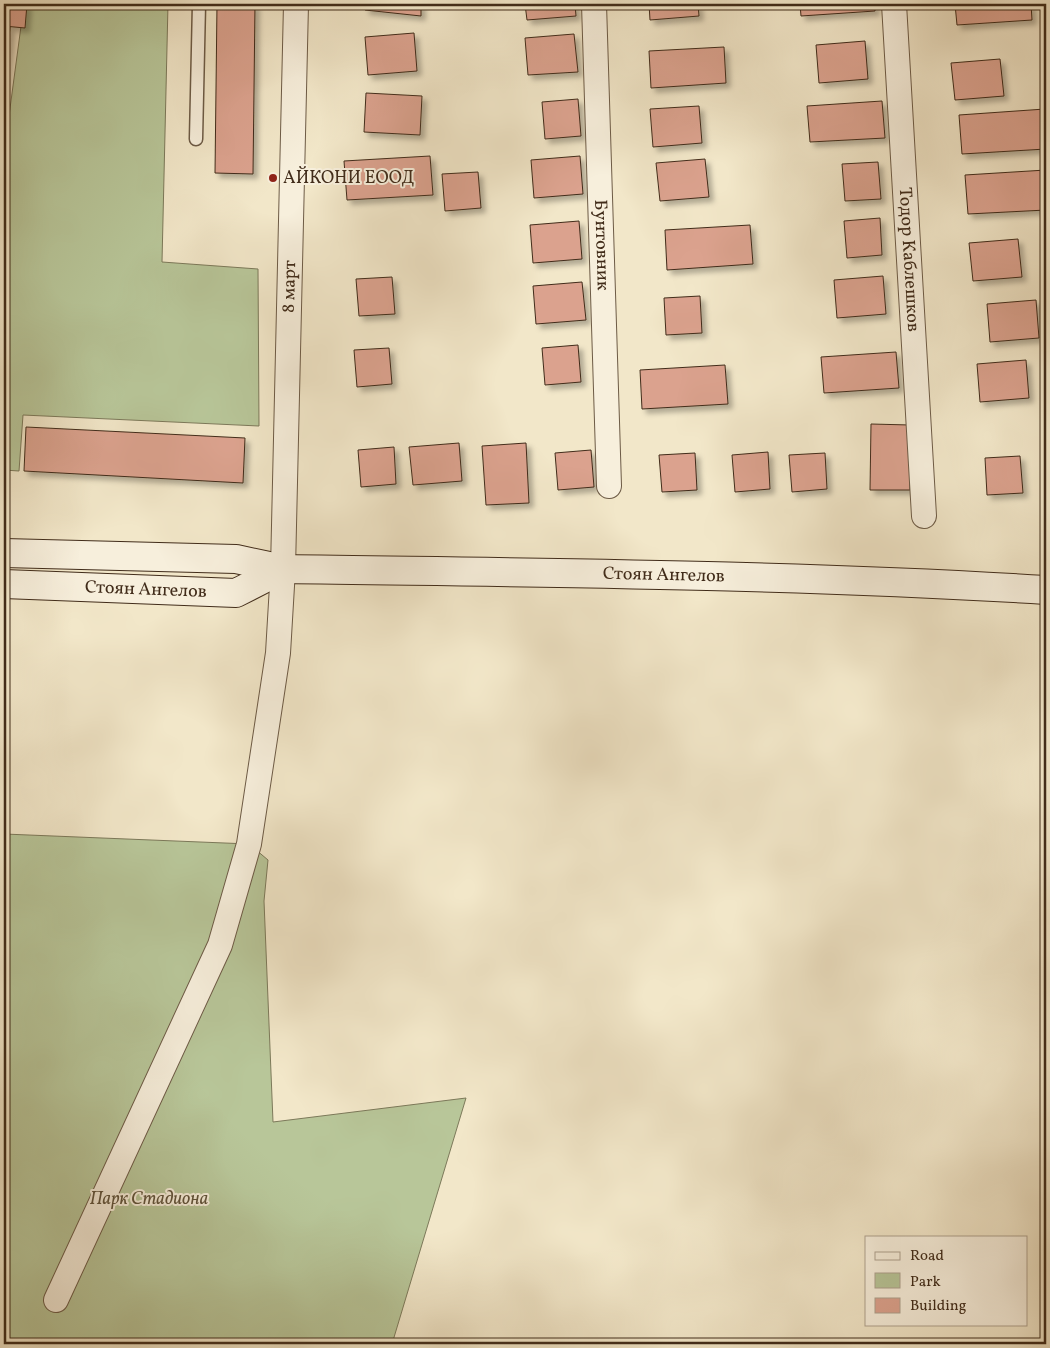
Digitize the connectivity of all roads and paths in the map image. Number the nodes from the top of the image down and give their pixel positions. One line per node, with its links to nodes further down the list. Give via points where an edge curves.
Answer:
1 (199, 4): 5 (lane)
2 (296, 4): 9 (street, 8 март)
3 (594, 4): 6 (street, Бунтовник)
4 (894, 4): 7 (street, Тодор Каблешков)
5 (196, 139)
6 (609, 486)
7 (924, 516)
8 (4, 553): 9 (main road, Стоян Ангелов, via 236,558)
9 (283, 569): 10 (main road, Стоян Ангелов, via 236,593); 11 (main road, Стоян Ангелов, via 603,574 928,583); 12 (street, 8 март, via 278,653 249,844 220,945)
10 (4, 584)
11 (1046, 590)
12 (56, 1300)

